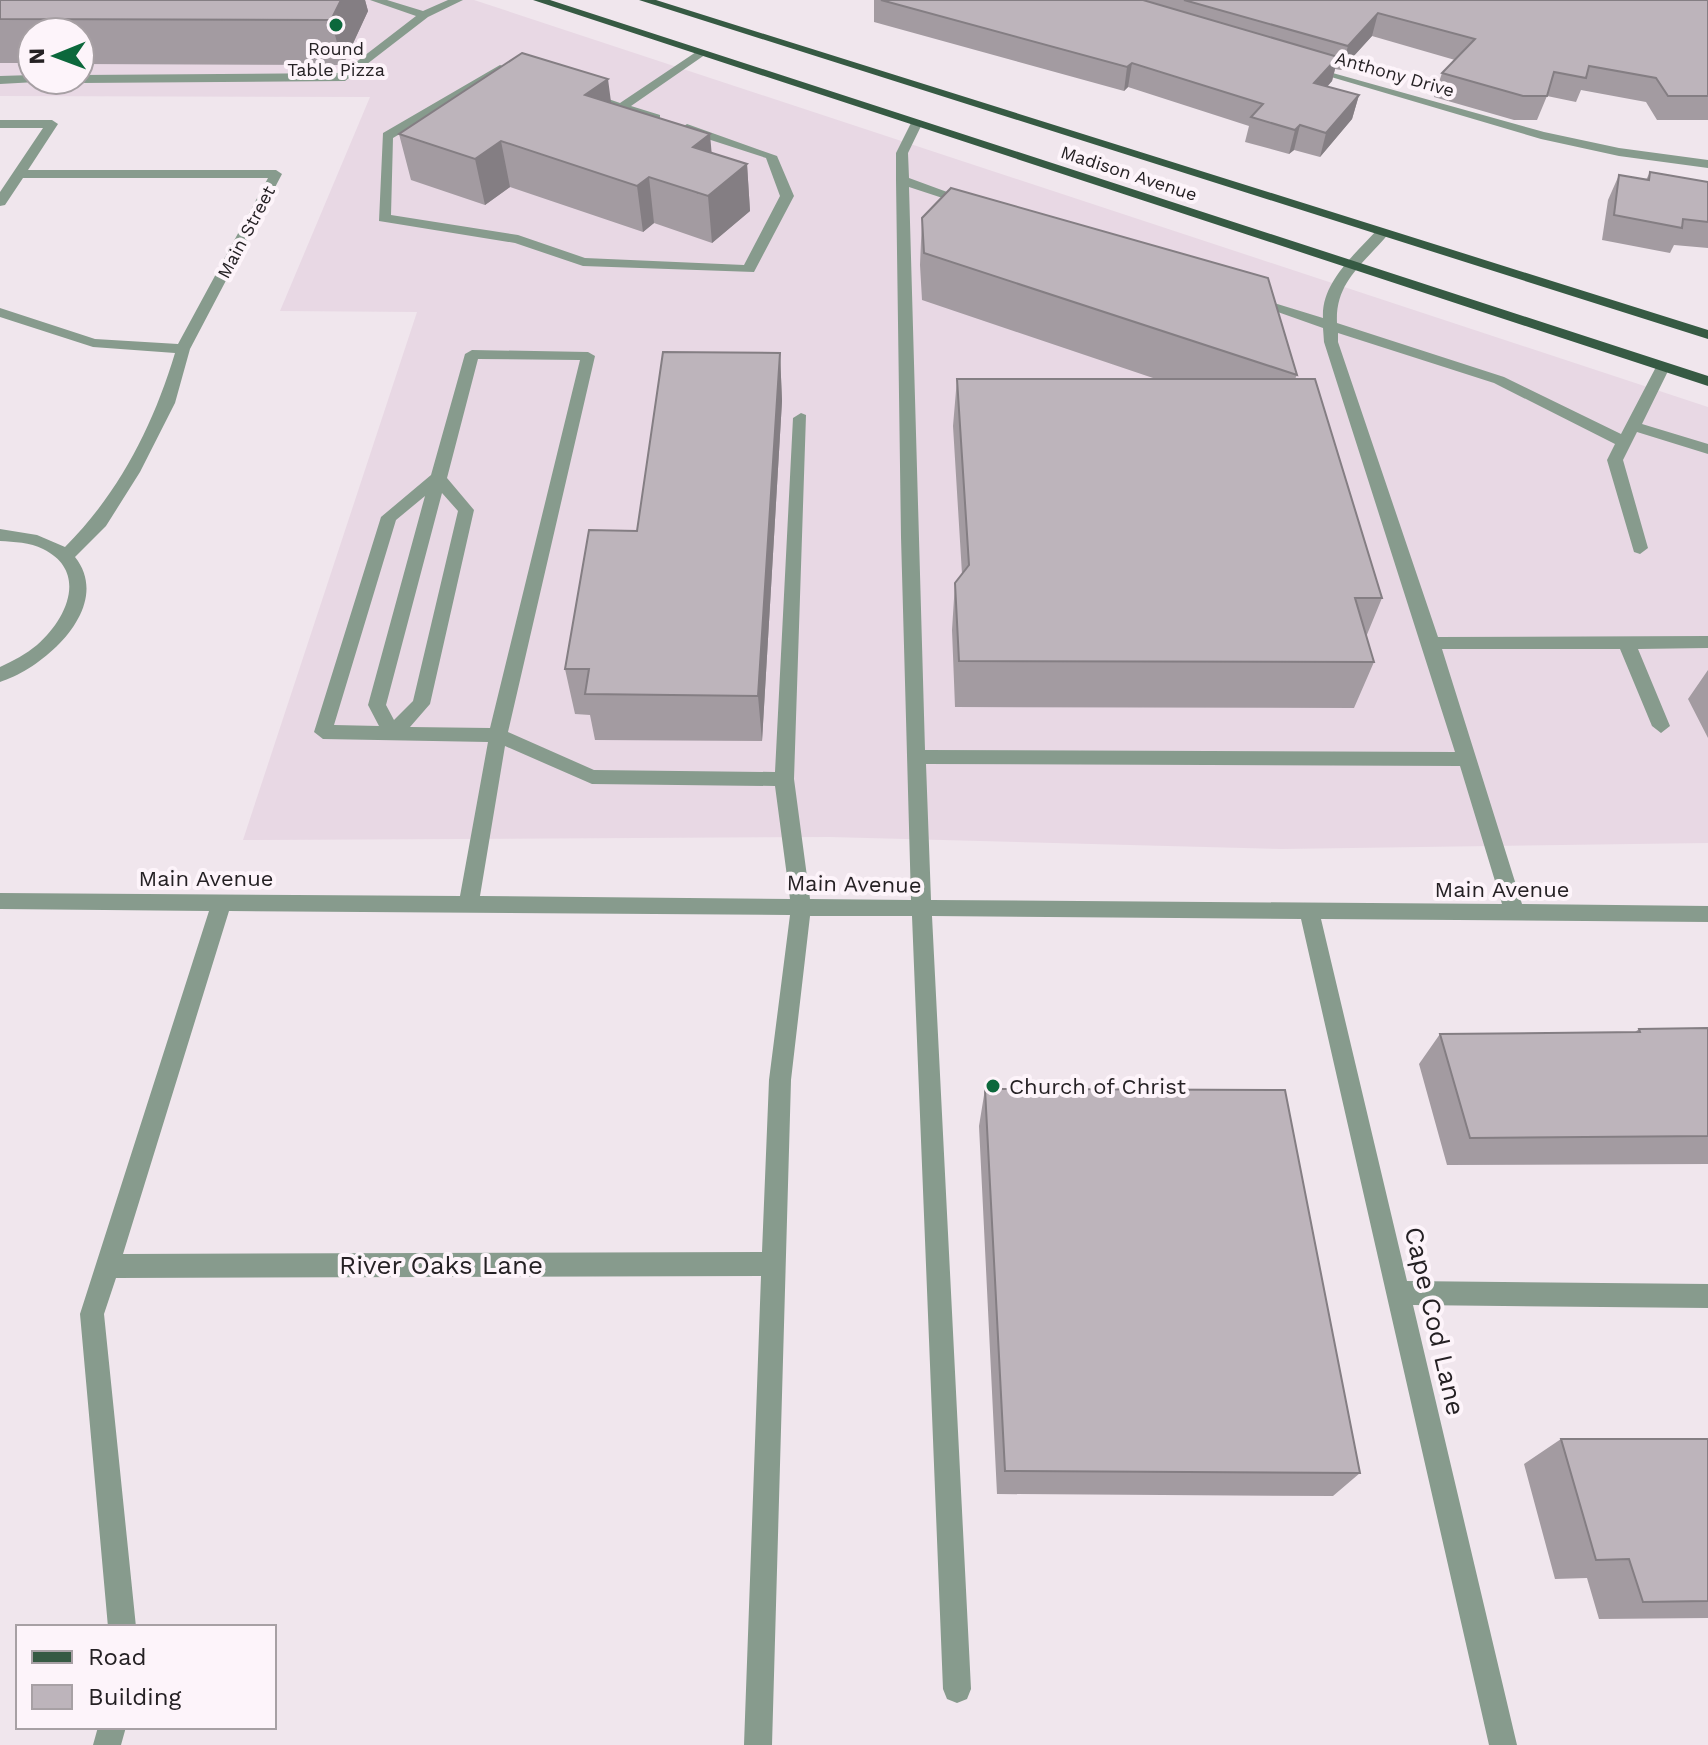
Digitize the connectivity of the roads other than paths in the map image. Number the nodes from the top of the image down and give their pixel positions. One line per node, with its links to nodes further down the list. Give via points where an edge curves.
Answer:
1 (376, 0): 5 (street)
2 (457, 0): 5 (street)
3 (539, 0): 6 (main road, Madison Avenue)
4 (645, 0): 19 (main road, Madison Avenue)
5 (424, 15): 9 (street, via 345,77)
6 (703, 52): 11 (street); 12 (main road, Madison Avenue)
7 (1301, 65): 14 (street, Anthony Drive, via 1541,135)
8 (515, 73): 11 (street, via 500,69 387,136 384,218 518,239 583,262 749,269 787,196 771,156)
9 (96, 79)
10 (576, 92): 11 (street)
11 (622, 107)
12 (917, 122): 16 (street, via 902,153); 20 (main road, Madison Avenue)
13 (0, 124): 15 (street, via 52,124)
14 (1708, 164)
15 (20, 174): 17 (street); 25 (street, Main Street, via 276,174)
16 (902, 180): 18 (street); 43 (street)
17 (0, 202)
18 (991, 210)
19 (1382, 233): 20 (street); 24 (main road, Madison Avenue)
20 (1352, 265): 23 (street, via 1329,301); 26 (main road, Madison Avenue)
21 (1242, 297): 23 (street)
22 (0, 312): 25 (street, via 93,343)
23 (1330, 327): 30 (street, via 1499,380); 37 (street)
24 (1708, 335)
25 (183, 349): 35 (street, via 167,403 132,472 100,522)
26 (1663, 367): 27 (main road, Madison Avenue); 29 (street)
27 (1708, 381)
28 (801, 418): 45 (street)
29 (1633, 426): 30 (street); 31 (street)
30 (1624, 442): 34 (street, via 1615,460)
31 (1708, 449)
32 (438, 478): 41 (street, via 377,705); 41 (street, via 466,510 421,704); 41 (street, via 389,517 323,732); 42 (street, via 472,354 588,356)
33 (0, 535): 35 (street, via 50,545)
34 (1640, 548)
35 (65, 557): 39 (street, via 73,564 80,590 70,620 42,650)
36 (1708, 642): 38 (street)
37 (1431, 643): 38 (street); 44 (street)
38 (1627, 643): 40 (street)
39 (0, 675)
40 (1661, 726)
41 (392, 733): 42 (street)
42 (498, 735): 45 (street, via 592,777); 48 (street)
43 (916, 757): 44 (street); 50 (street)
44 (1467, 759): 52 (street)
45 (784, 779): 49 (street)
46 (0, 901): 47 (street, Main Avenue)
47 (222, 902): 48 (street, Main Avenue); 55 (street)
48 (469, 904): 49 (street, Main Avenue)
49 (801, 907): 50 (street, Main Avenue); 54 (street, via 780,1080)
50 (920, 908): 51 (street, Main Avenue); 59 (street)
51 (1309, 911): 52 (street, Main Avenue); 56 (street, Cape Cod Lane)
52 (1515, 913): 53 (street, Main Avenue)
53 (1708, 914)
54 (776, 1264): 55 (street, River Oaks Lane); 60 (street)
55 (107, 1266): 58 (street, via 92,1314)
56 (1398, 1293): 57 (street); 61 (street, Cape Cod Lane)
57 (1708, 1296)
58 (122, 1625)
59 (957, 1689)
60 (758, 1745)
61 (1503, 1745)

